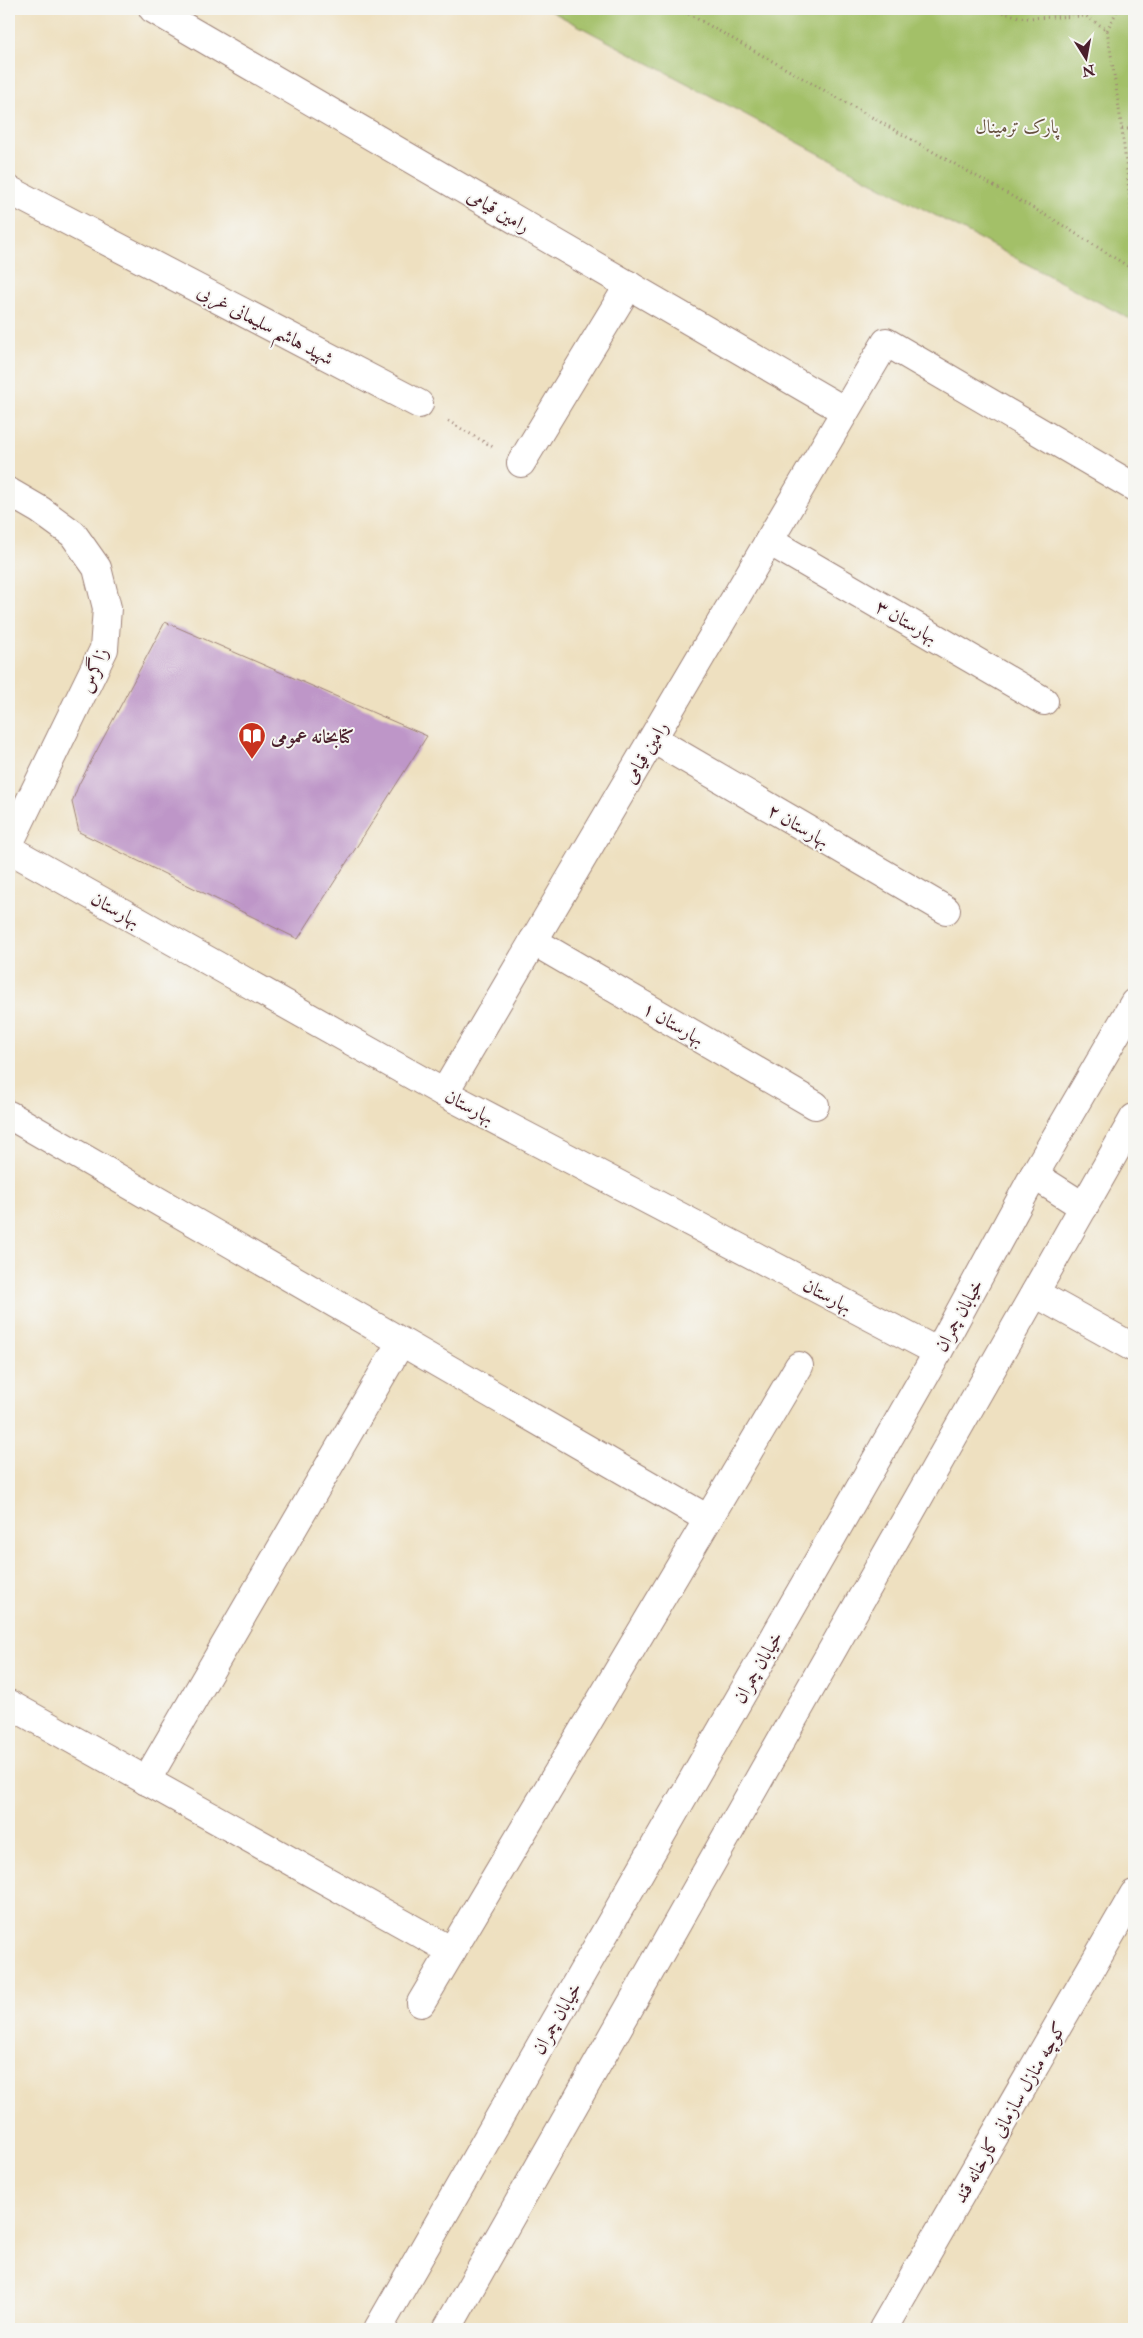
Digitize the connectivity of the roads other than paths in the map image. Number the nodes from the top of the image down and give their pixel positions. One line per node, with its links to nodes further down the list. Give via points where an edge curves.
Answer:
1 (153, 9): 3 (street, رامین قیامی)
2 (9, 190): 4 (street, شهید هاشم سلیمانی غربی)
3 (629, 285): 5 (street, رامین قیامی); 6 (street)
4 (419, 404)
5 (845, 411): 7 (street, رامین قیامی, via 886,342); 9 (street, رامین قیامی)
6 (521, 464)
7 (1134, 487)
8 (9, 492): 12 (street, زاگرس, via 73,534 97,568 107,608 104,649)
9 (769, 541): 10 (street, بهارستان ۳); 11 (street, رامین قیامی)
10 (1044, 701)
11 (653, 739): 14 (street, بهارستان ۲); 15 (street, رامین قیامی)
12 (9, 844)
13 (9, 849): 17 (street, بهارستان)
14 (946, 910)
15 (533, 941): 17 (street, رامین قیامی); 18 (street, بهارستان ۱)
16 (1134, 1003): 21 (street, خیابان چمران)
17 (444, 1093): 26 (street, بهارستان)
18 (815, 1105)
19 (9, 1115): 24 (street)
20 (1134, 1118): 22 (street)
21 (1034, 1175): 22 (street); 26 (street, خیابان چمران)
22 (1084, 1207): 23 (street)
23 (1035, 1293): 25 (street); 35 (street)
24 (401, 1342): 28 (street); 30 (street)
25 (1134, 1348)
26 (938, 1352): 34 (street, خیابان چمران)
27 (799, 1366): 28 (street)
28 (708, 1519): 32 (street)
29 (9, 1704): 30 (street)
30 (146, 1781): 32 (street)
31 (1134, 1894): 36 (street, کوچه منازل سازمانی کارخانه قند)
32 (452, 1951): 33 (street)
33 (421, 2003)
34 (378, 2329)
35 (447, 2329)
36 (883, 2329)

